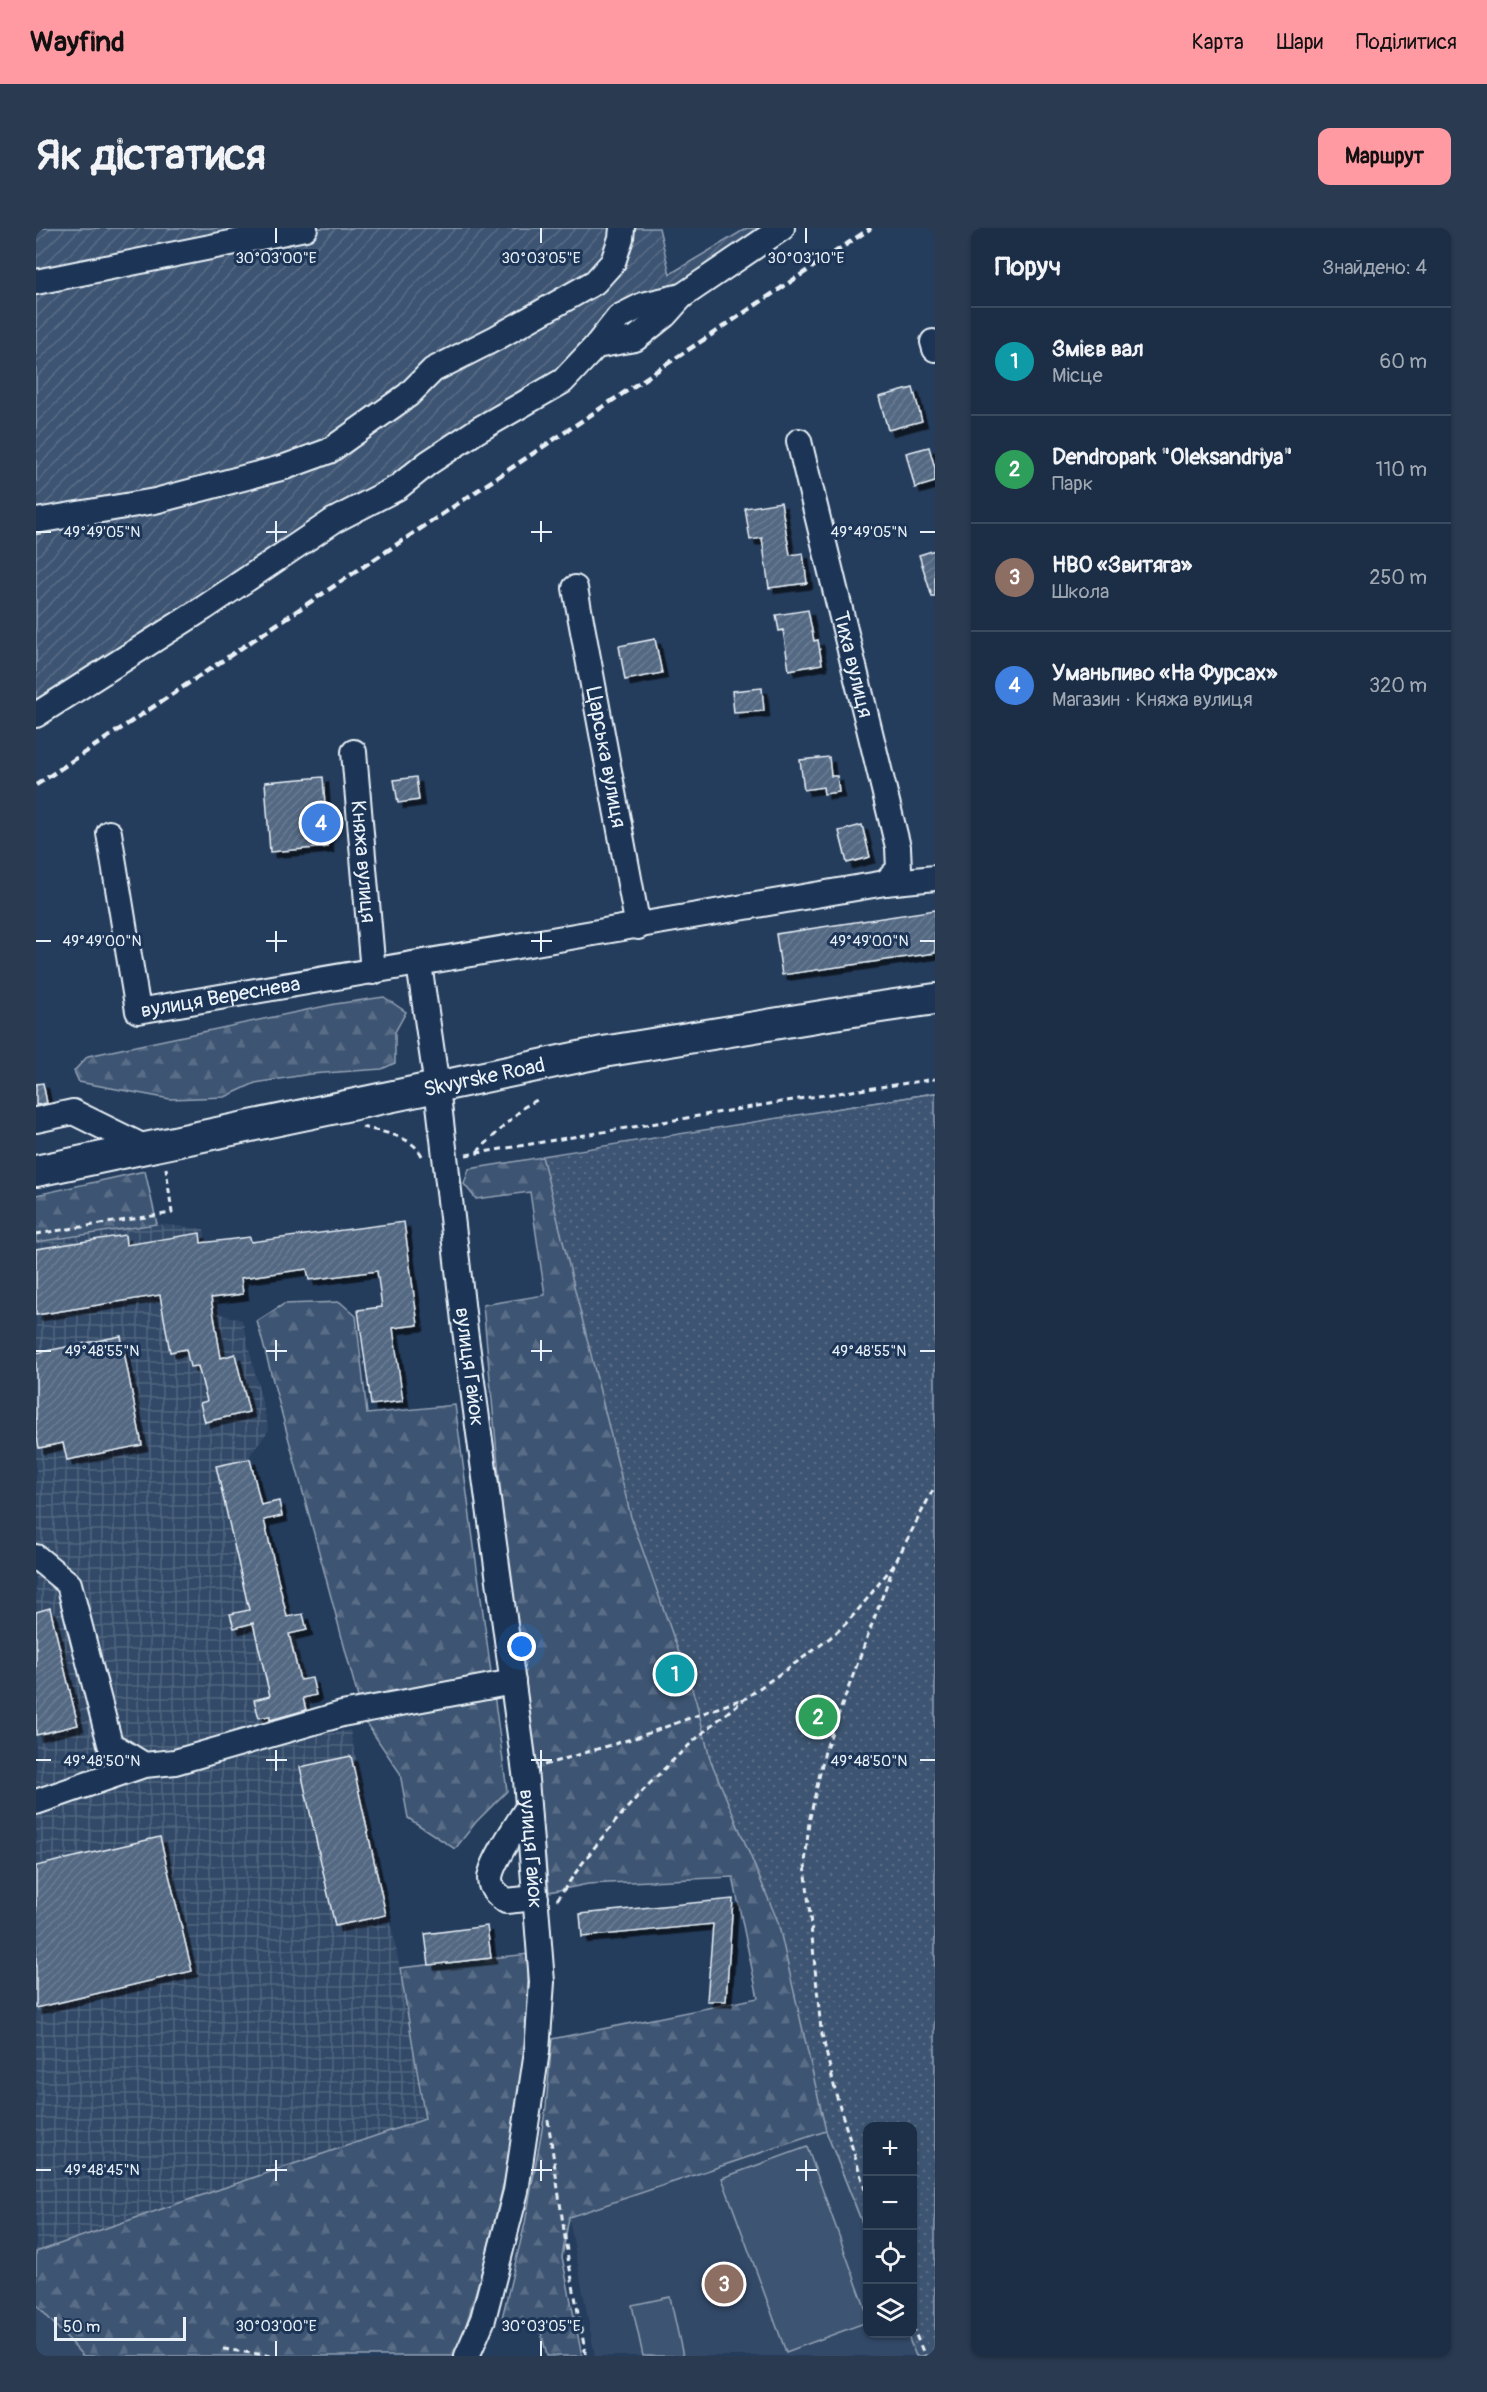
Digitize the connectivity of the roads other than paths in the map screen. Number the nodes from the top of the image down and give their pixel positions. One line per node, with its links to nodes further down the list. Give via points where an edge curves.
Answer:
1 (305, 228): 4 (street)
2 (622, 228): 6 (street, via 613,262 596,282 433,370 408,395 329,451 285,467 155,501)
3 (782, 228): 8 (street, via 682,296 635,339 596,346 563,381 478,430 397,488 333,521)
4 (36, 282)
5 (799, 441): 12 (street, Тиха вулиця, via 898,847 899,869)
6 (36, 521)
7 (575, 588): 13 (street, Царська вулиця)
8 (36, 715)
9 (354, 752): 15 (street, Княжа вулиця)
10 (109, 833): 15 (street, вулиця Вереснева, via 138,1011)
11 (935, 878): 12 (street)
12 (885, 883): 13 (street)
13 (638, 927): 14 (street)
14 (419, 964): 15 (street); 17 (street, вулиця Гайок)
15 (373, 972)
16 (935, 999): 17 (main road, Skvyrske Road, via 603,1052)
17 (436, 1087): 19 (main road, Skvyrske Road); 22 (street, вулиця Гайок)
18 (36, 1120): 19 (street, via 73,1112)
19 (146, 1148): 20 (main road, Skvyrske Road)
20 (36, 1171)
21 (36, 1557): 23 (street, via 69,1584 110,1744)
22 (513, 1682): 23 (street, via 342,1714 174,1762); 25 (street, вулиця Гайок)
23 (144, 1765): 24 (street)
24 (36, 1802)
25 (528, 1807): 26 (street, вулиця Гайок); 26 (street, via 494,1864 490,1880 495,1894 506,1901)
26 (545, 1901): 27 (street, вулиця Гайок, via 537,2052 528,2126 502,2250 483,2319)
27 (467, 2356)

